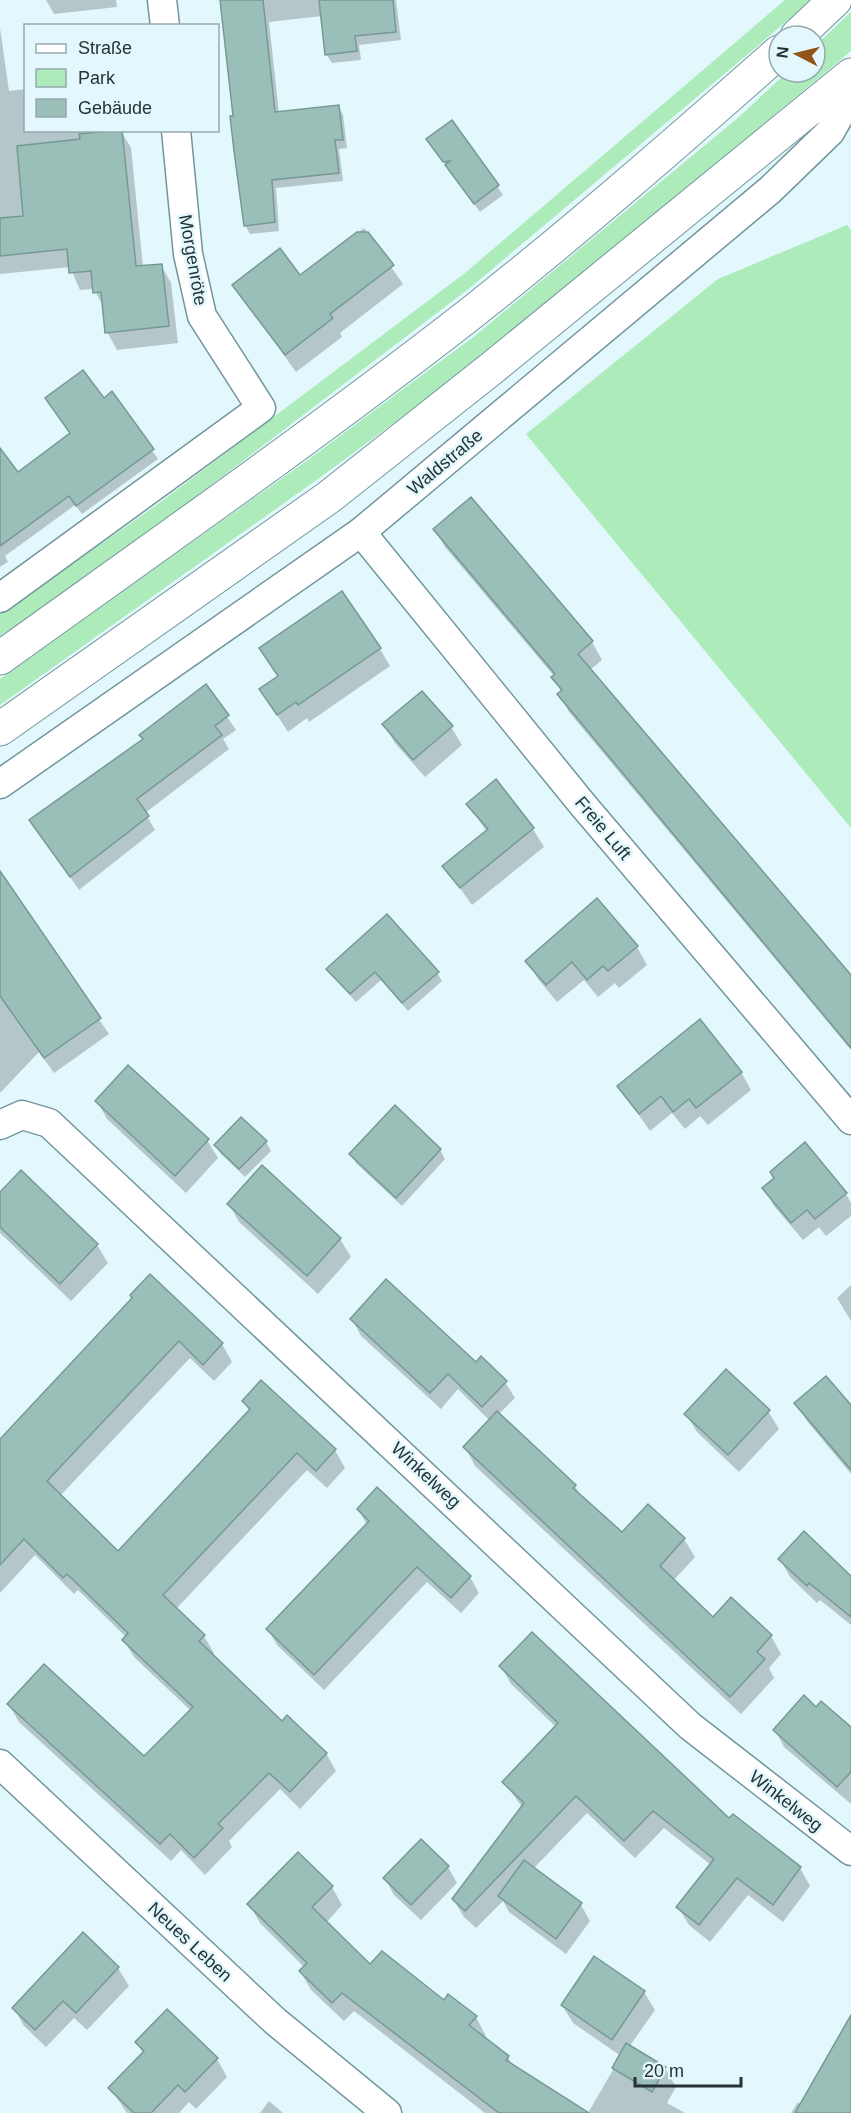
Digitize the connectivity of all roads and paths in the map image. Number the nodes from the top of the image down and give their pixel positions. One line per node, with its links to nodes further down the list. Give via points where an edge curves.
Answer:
1 (162, 0): 3 (street)
2 (835, 0): 4 (main road)
3 (165, 24)
4 (810, 24)
5 (767, 63): 11 (main road, via 660,158 466,317 293,449)
6 (851, 75): 12 (main road, via 328,497)
7 (851, 95): 9 (street, Waldstraße, via 830,132 770,189)
8 (176, 132): 10 (street, Morgenröte, via 188,254 202,316 261,408)
9 (361, 532): 13 (street, Waldstraße); 14 (street, Freie Luft, via 583,805)
10 (0, 598)
11 (0, 658)
12 (0, 729)
13 (0, 784)
14 (851, 1120)
15 (0, 1125): 17 (street, Winkelweg, via 22,1115 50,1123 690,1726)
16 (0, 1764): 18 (street, Neues Leben, via 274,2021)
17 (851, 1851)
18 (387, 2113)

